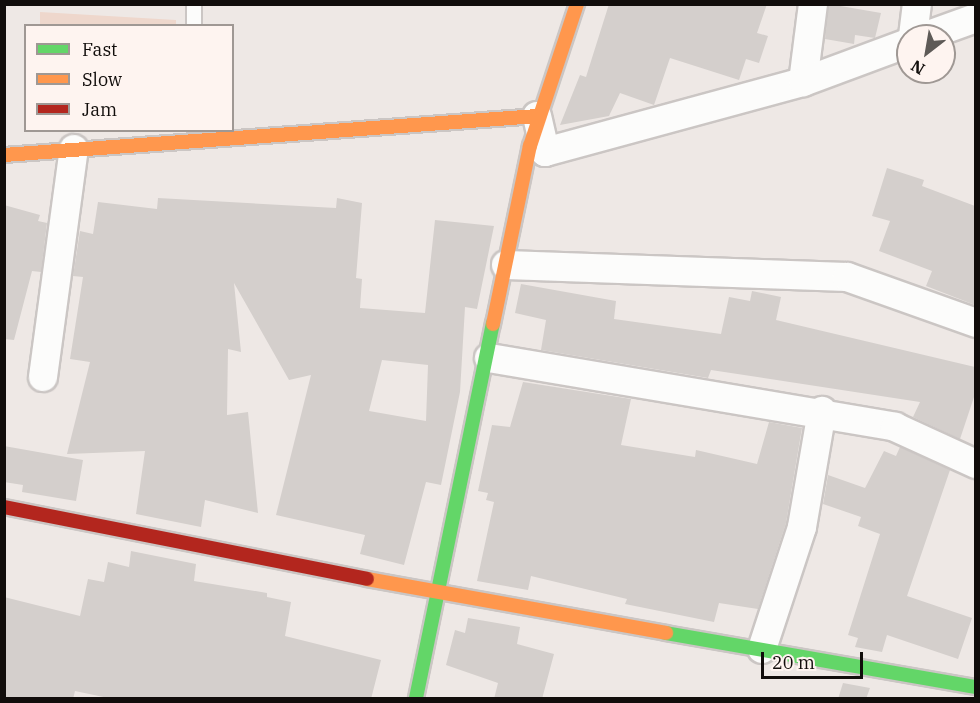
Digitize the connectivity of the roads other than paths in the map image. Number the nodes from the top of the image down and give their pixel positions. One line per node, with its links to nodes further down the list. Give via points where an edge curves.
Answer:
1 (194, 4): 6 (lane)
2 (577, 4): 11 (street)
3 (813, 4): 10 (street)
4 (917, 4): 7 (street)
5 (975, 18): 8 (street)
6 (194, 24)
7 (914, 24)
8 (956, 25)
9 (896, 47): 10 (street)
10 (803, 82): 11 (street, via 545,152)
11 (537, 116): 13 (street); 17 (street)
12 (232, 132): 14 (street)
13 (234, 132)
14 (194, 134): 15 (street)
15 (74, 149): 16 (street); 20 (street)
16 (4, 155)
17 (506, 265): 18 (street, via 847,277); 19 (street)
18 (975, 323)
19 (489, 358): 21 (street); 24 (street)
20 (42, 377)
21 (822, 411): 22 (street, via 895,426); 25 (street, via 802,527)
22 (975, 464)
23 (4, 507): 24 (street)
24 (441, 594): 25 (street); 27 (street)
25 (762, 649): 26 (street)
26 (975, 687)
27 (416, 699)

